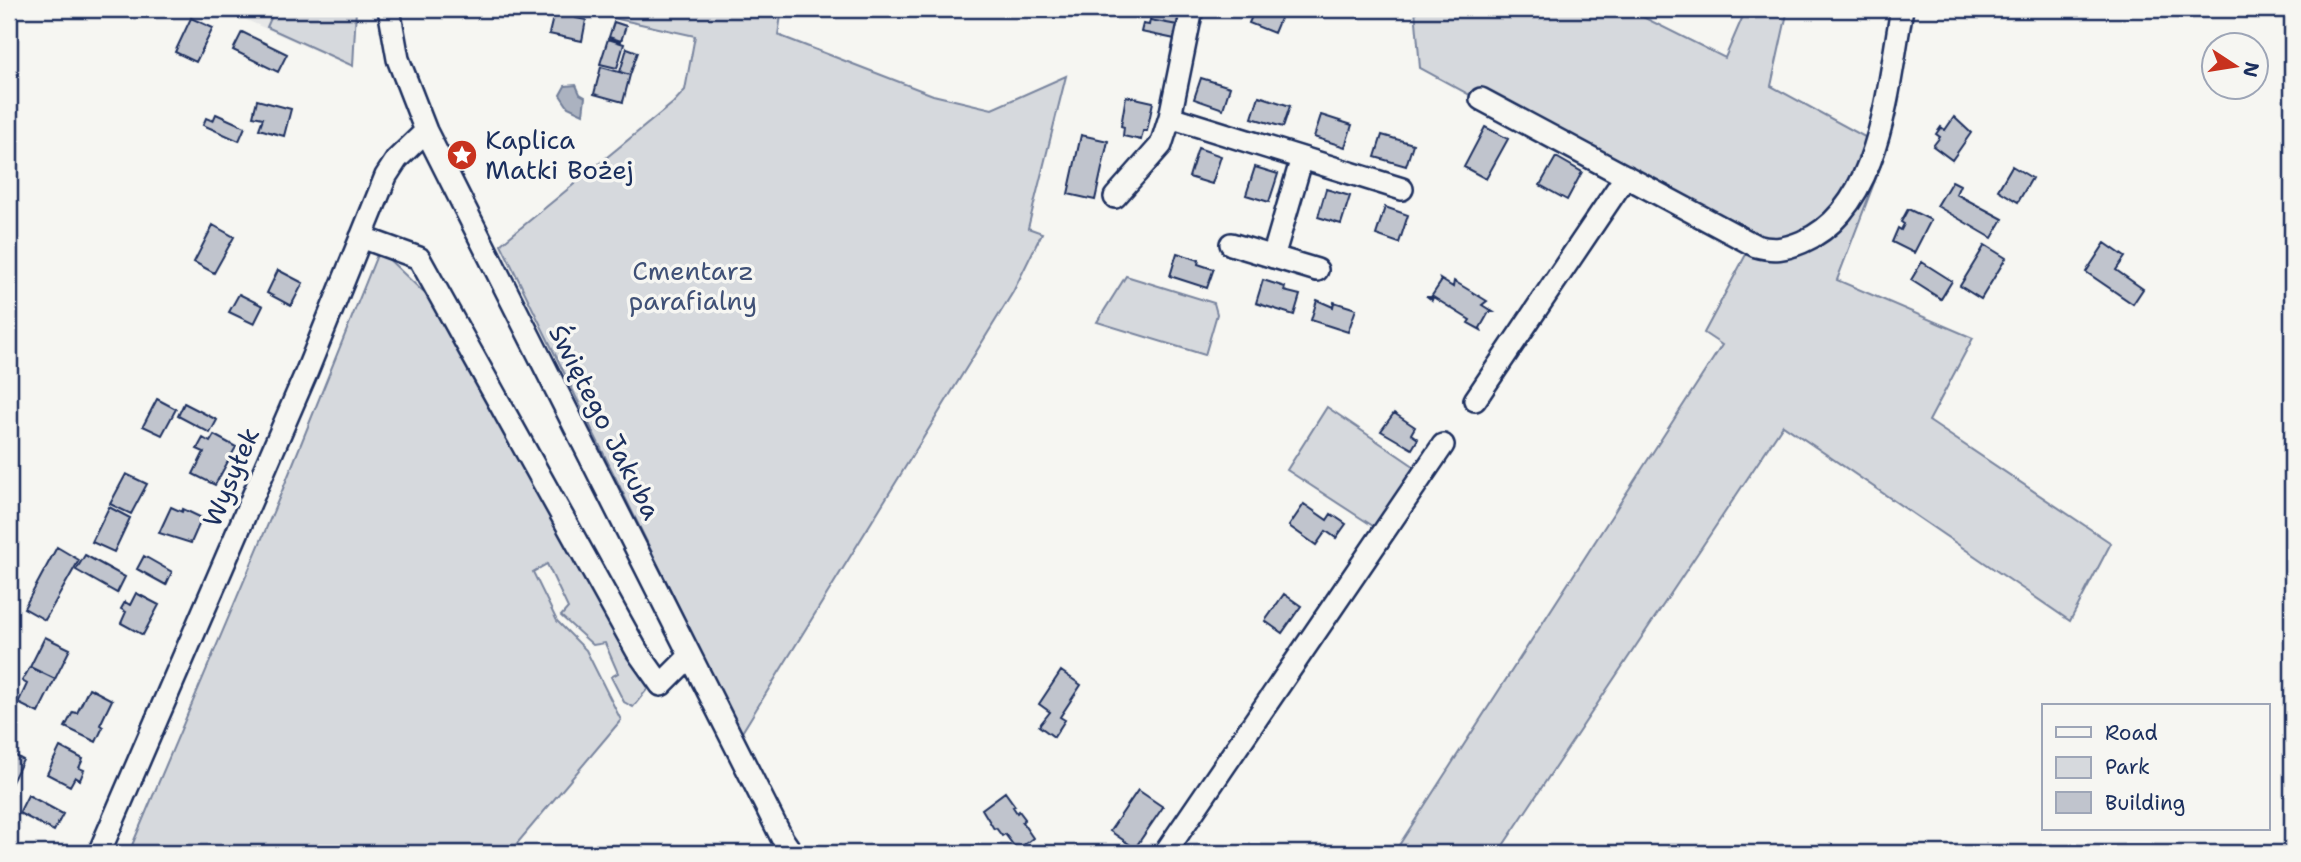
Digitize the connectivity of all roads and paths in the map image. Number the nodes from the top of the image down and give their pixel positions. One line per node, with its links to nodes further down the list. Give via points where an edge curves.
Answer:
1 (389, 9): 6 (street, Świętego Jakuba, via 398,59)
2 (1192, 9): 5 (street)
3 (1902, 9): 8 (street, via 1882,119 1862,180 1838,218 1817,235 1772,250 1756,246)
4 (1481, 99): 8 (street)
5 (1170, 117): 7 (street); 10 (street, via 1161,145)
6 (426, 131): 11 (street, Wysyłek, via 386,176); 17 (street, Świętego Jakuba)
7 (1302, 158): 9 (street); 13 (street)
8 (1626, 176): 15 (street)
9 (1402, 189)
10 (1115, 197)
11 (360, 237): 17 (street, via 419,258 636,651 661,685); 18 (street, Wysyłek)
12 (1231, 244): 13 (street)
13 (1273, 257): 14 (street)
14 (1317, 270)
15 (1475, 400)
16 (1443, 445): 20 (street)
17 (690, 656): 19 (street, Świętego Jakuba)
18 (99, 853)
19 (792, 853)
20 (1166, 853)

